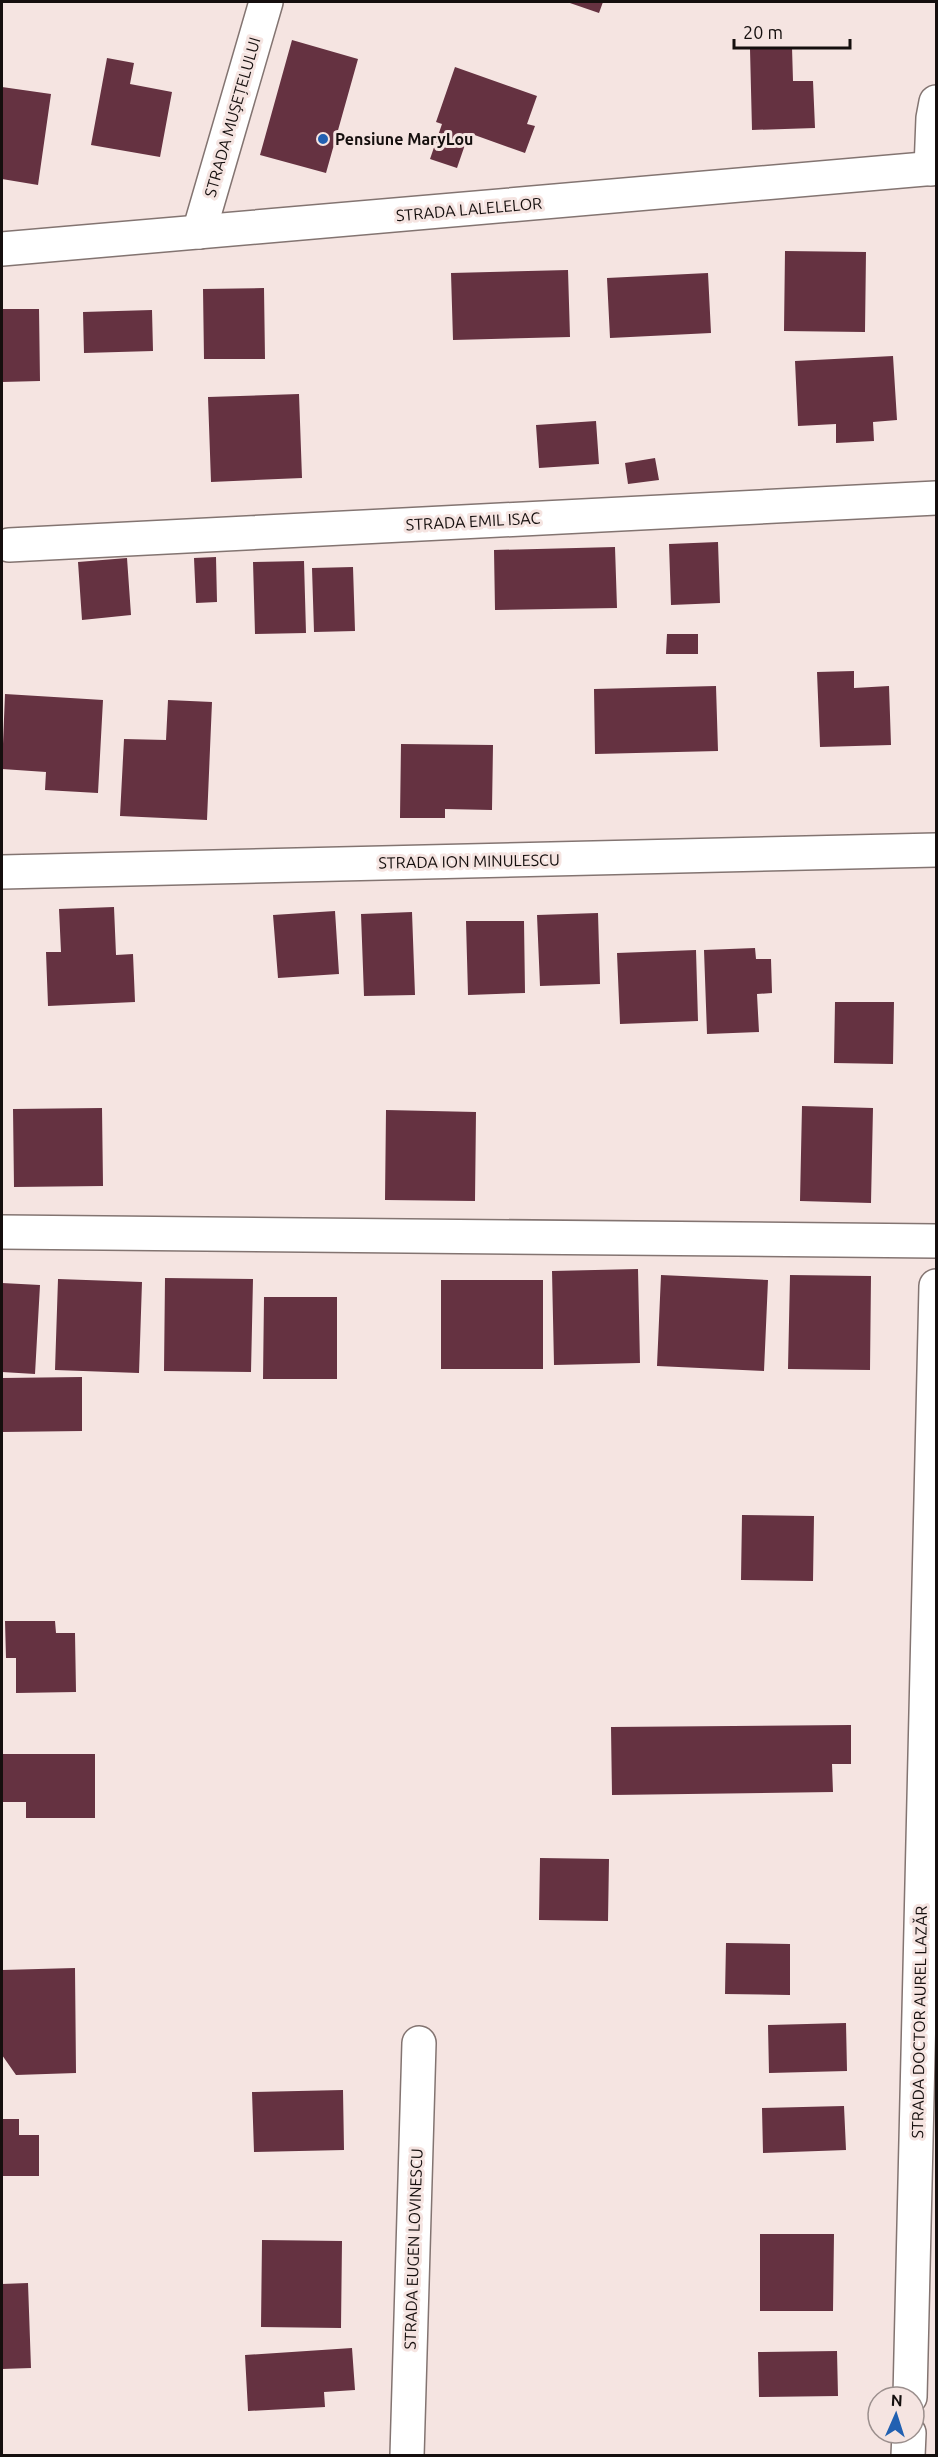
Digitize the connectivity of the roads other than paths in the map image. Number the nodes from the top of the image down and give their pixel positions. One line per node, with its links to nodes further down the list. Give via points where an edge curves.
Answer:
1 (266, 2): 4 (street, STRADA MUȘEȚELULUI)
2 (936, 102): 3 (street)
3 (934, 169): 4 (street, STRADA LALELELOR)
4 (199, 232): 5 (street, STRADA LALELELOR)
5 (2, 249)
6 (936, 498): 7 (street, STRADA EMIL ISAC)
7 (9, 544)
8 (936, 850): 9 (street, STRADA ION MINULESCU)
9 (2, 872)
10 (2, 1232): 11 (street)
11 (936, 1241)
12 (936, 1286): 13 (street, STRADA DOCTOR AUREL LAZĂR)
13 (933, 1582): 15 (street, STRADA DOCTOR AUREL LAZĂR)
14 (419, 2043): 16 (street, STRADA EUGEN LOVINESCU)
15 (910, 2385)
16 (407, 2456)

